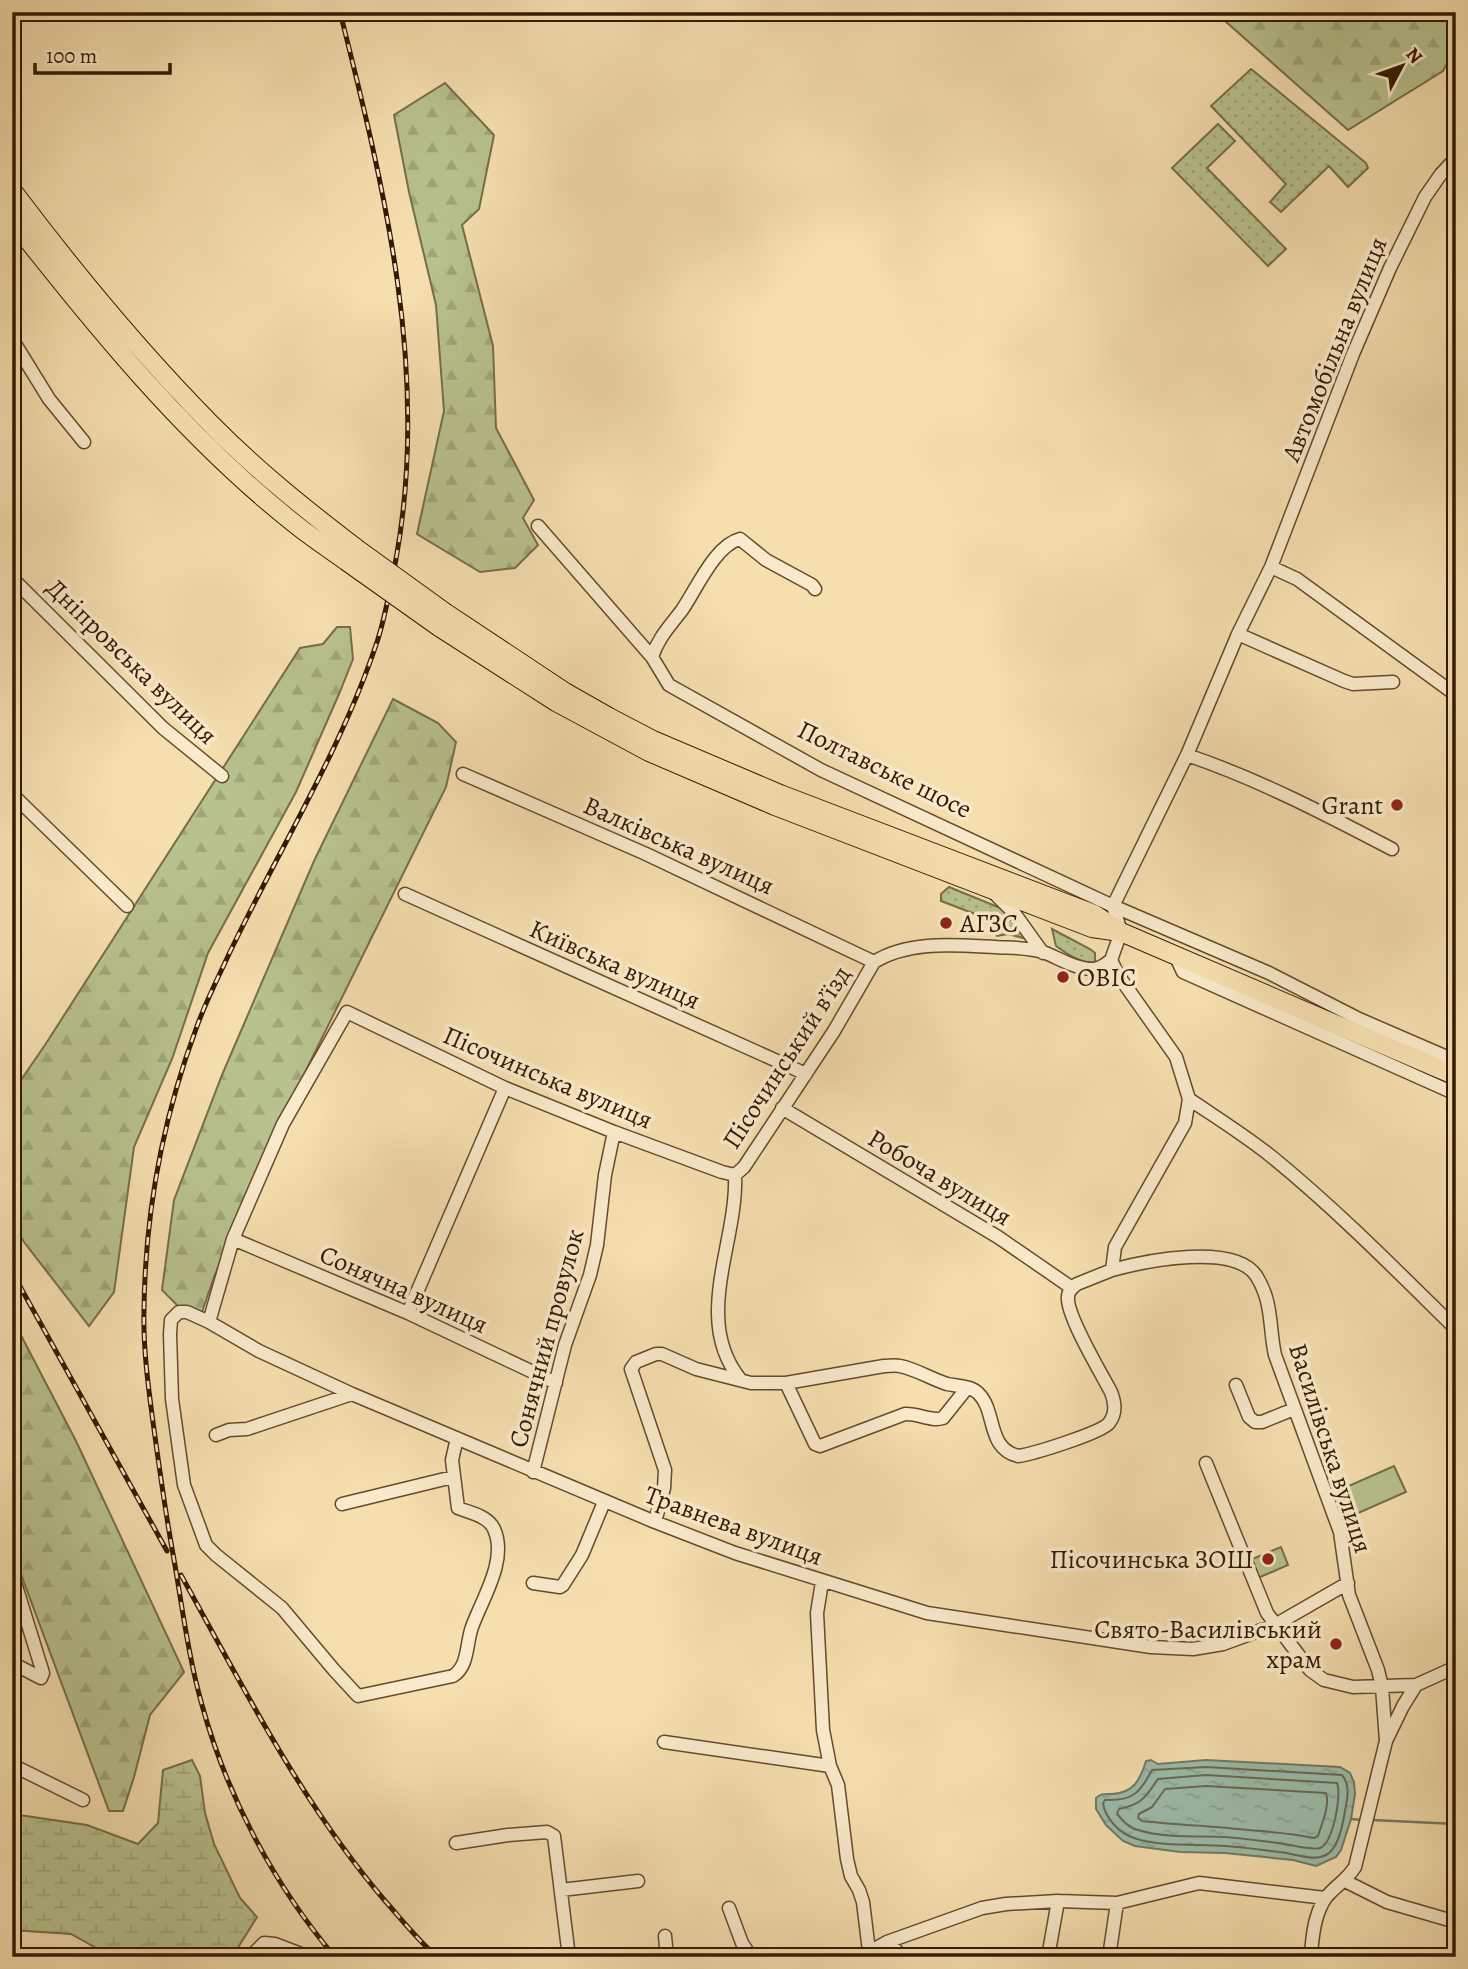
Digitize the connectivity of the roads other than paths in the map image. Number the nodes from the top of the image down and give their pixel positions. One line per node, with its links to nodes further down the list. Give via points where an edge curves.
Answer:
1 (1456, 158): 8 (street, Автомобільна вулиця, via 1425,197 1390,268)
2 (12, 190): 7 (highway, via 160,371)
3 (12, 220): 7 (highway, via 99,328 198,436 290,520)
4 (12, 339): 5 (street, via 49,399)
5 (83, 442)
6 (538, 526): 13 (street, Полтавське шосе)
7 (351, 555): 11 (highway, bridge)
8 (1271, 567): 12 (street, Автомобільна вулиця); 15 (street, via 1297,579)
9 (12, 578): 18 (street, Дніпровська вулиця, via 163,728)
10 (815, 589): 13 (street, via 766,560 746,542 732,541 710,565)
11 (442, 620): 21 (highway, via 556,702 649,752); 25 (highway, via 653,740 780,794 1094,914)
12 (1238, 634): 14 (street, via 1353,684); 16 (street, Автомобільна вулиця)
13 (652, 657): 24 (street, Полтавське шосе, via 669,685 821,770)
14 (1392, 682)
15 (1456, 695)
16 (1187, 755): 20 (street, via 1307,804); 24 (street, Автомобільна вулиця)
17 (463, 775): 29 (street, Валківська вулиця, via 646,854)
18 (222, 776)
19 (12, 794): 23 (street)
20 (1392, 849)
21 (990, 889): 25 (highway, via 1092,928); 26 (street)
22 (405, 894): 31 (street, Київська вулиця)
23 (127, 906)
24 (1113, 906): 25 (street); 30 (street, Полтавське шосе)
25 (1121, 932): 27 (highway); 28 (street)
26 (1043, 953): 28 (street, via 1097,970); 29 (street, via 1025,948 942,946 895,951)
27 (1175, 956): 32 (highway); 34 (street, via 1184,972)
28 (1111, 960): 35 (street, via 1176,1057)
29 (874, 962): 31 (street, Пісочинський в’їзд)
30 (1456, 1061)
31 (806, 1074): 36 (street, Пісочинський в’їзд)
32 (1456, 1076)
33 (505, 1088): 37 (street, Пісочинська вулиця); 39 (street, Пісочинська вулиця, via 347,1012 283,1124); 42 (street)
34 (1456, 1094)
35 (1189, 1099): 40 (street, via 1185,1123 1115,1247); 44 (street, via 1304,1184)
36 (782, 1108): 38 (street, Пісочинський в’їзд); 41 (street, Робоча вулиця, via 998,1237)
37 (614, 1132): 38 (street, Пісочинська вулиця); 46 (street, Сонячний провулок, via 593,1265)
38 (735, 1175): 45 (street, via 717,1302 720,1337)
39 (233, 1239): 42 (street, Сонячна вулиця); 43 (street)
40 (1112, 1270): 41 (street, Василівська вулиця); 51 (street, Василівська вулиця, via 1192,1256 1249,1267 1267,1298 1275,1355)
41 (1072, 1288): 49 (street, via 1070,1313 1115,1403 1108,1425 1014,1455 999,1443 978,1392)
42 (408, 1314): 46 (street, Сонячна вулиця)
43 (209, 1322): 50 (street, Травнева вулиця); 56 (street, Травнева вулиця, via 179,1312 171,1320 170,1334 172,1399 184,1485 206,1545 282,1608 358,1696 453,1676 463,1667 472,1627 494,1572 498,1542 486,1519 458,1508)
44 (1456, 1329)
45 (740, 1379): 47 (street); 59 (street, via 696,1370 662,1354 632,1366 665,1470)
46 (556, 1383): 55 (street, Сонячний провулок)
47 (786, 1383): 49 (street, via 900,1366); 49 (street, via 820,1446 905,1413 943,1418)
48 (1237, 1385): 51 (street, via 1255,1422)
49 (967, 1388)
50 (352, 1394): 52 (street); 53 (street, Травнева вулиця)
51 (1294, 1409): 63 (street, Василівська вулиця, via 1340,1532)
52 (216, 1435)
53 (457, 1438): 55 (street, Травнева вулиця); 56 (street)
54 (1206, 1463): 64 (street)
55 (533, 1472): 57 (street, Травнева вулиця)
56 (453, 1477): 58 (street)
57 (604, 1502): 59 (street, Травнева вулиця); 62 (street, via 582,1555 563,1585)
58 (342, 1504)
59 (654, 1522): 61 (street, Травнева вулиця)
60 (12, 1573): 65 (street, via 41,1678)
61 (822, 1582): 64 (street, Травнева вулиця, via 927,1613 1151,1647 1203,1648); 72 (street, via 817,1613 819,1672)
62 (533, 1583)
63 (1348, 1583): 64 (street, Травнева вулиця); 68 (street, Василівська вулиця)
64 (1275, 1625): 68 (street, via 1319,1677 1344,1685)
65 (12, 1663)
66 (1456, 1667): 67 (street)
67 (1416, 1685): 68 (street); 69 (street)
68 (1382, 1687): 69 (street, Василівська вулиця)
69 (1386, 1741): 76 (street, via 1360,1854)
70 (664, 1742): 72 (street)
71 (12, 1765): 73 (street)
72 (830, 1766): 85 (street, via 838,1784 851,1876 863,1902)
73 (83, 1800)
74 (456, 1843): 77 (street, via 549,1833 555,1839)
75 (638, 1881): 77 (street)
76 (1345, 1881): 78 (street); 82 (street, via 1387,1902)
77 (561, 1890): 88 (street)
78 (1325, 1899): 80 (street, via 1199,1883); 94 (street)
79 (1058, 1901): 80 (street); 84 (street, via 982,1909); 92 (street)
80 (1117, 1903): 93 (street)
81 (729, 1908): 90 (street)
82 (1456, 1922)
83 (665, 1936): 89 (street)
84 (887, 1942): 85 (street); 91 (street)
85 (864, 1954)
86 (250, 1957): 87 (street, via 264,1943)
87 (309, 1957)
88 (569, 1957)
89 (667, 1957)
90 (751, 1957)
91 (903, 1957)
92 (1048, 1957)
93 (1109, 1957)
94 (1311, 1957)

